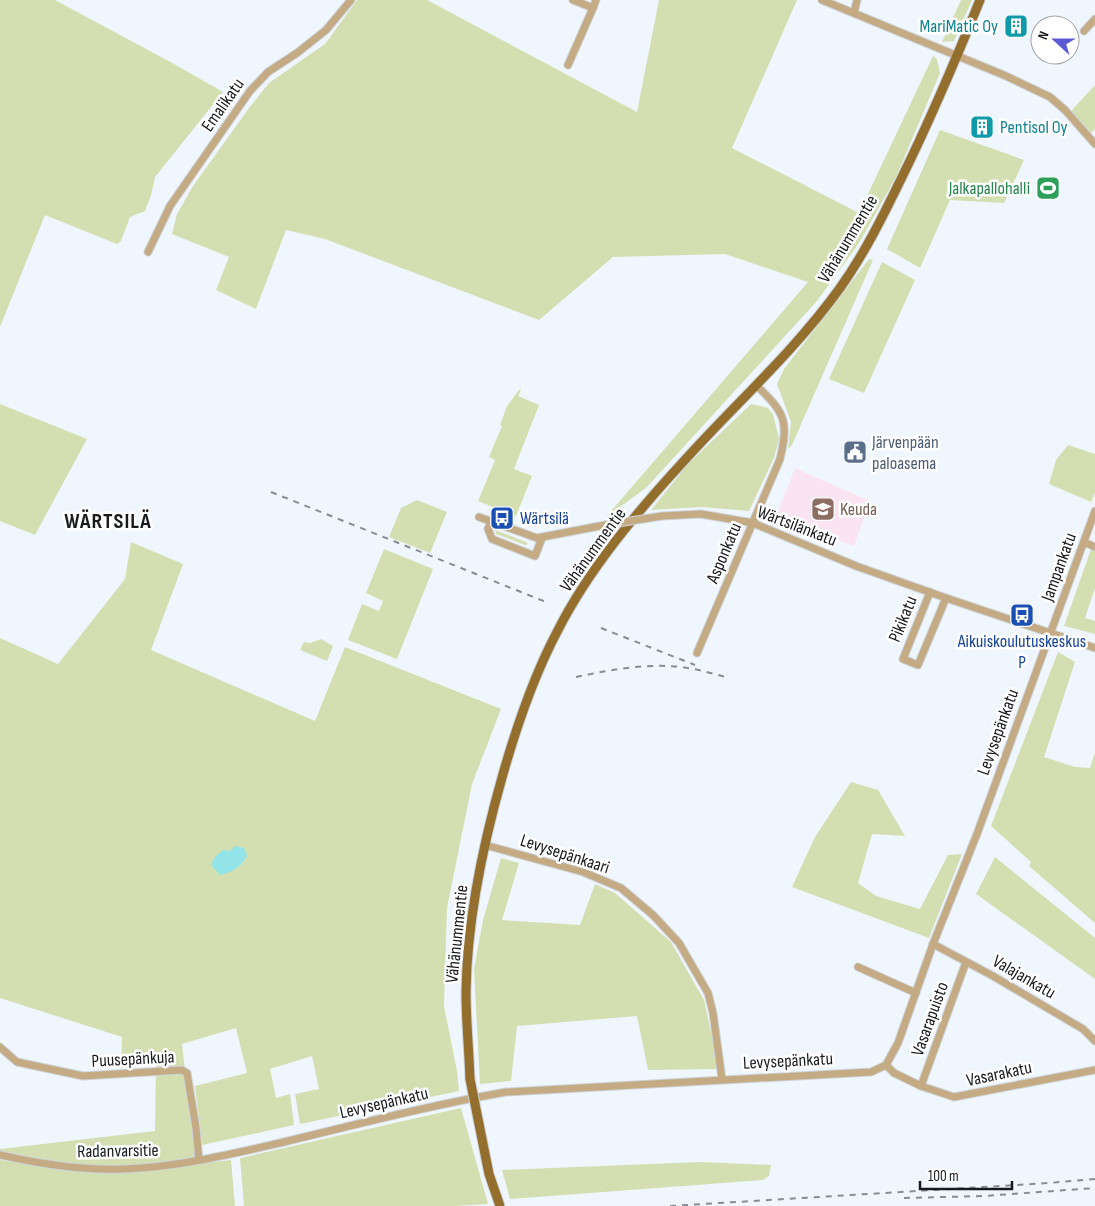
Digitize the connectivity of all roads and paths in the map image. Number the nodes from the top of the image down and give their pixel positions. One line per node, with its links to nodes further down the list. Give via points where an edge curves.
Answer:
1 (351, 0): 14 (street, Emalikatu, via 326,30 268,72 250,91 170,206)
2 (573, 0): 7 (street)
3 (596, 0): 7 (street)
4 (822, 0): 8 (street)
5 (857, 0): 8 (street)
6 (980, 0): 11 (main road, Vähänummentie)
7 (593, 8): 12 (street)
8 (854, 13): 11 (street)
9 (1095, 19): 10 (street)
10 (1084, 31)
11 (957, 56): 13 (street, via 1050,97); 15 (main road, Vähänummentie, via 910,160 867,244 811,325)
12 (568, 65)
13 (1095, 144)
14 (148, 252)
15 (757, 386): 19 (street, Asponkatu, via 776,404 784,420 784,440 780,459); 28 (main road, Vähänummentie, via 683,462 624,532 595,570 558,630 513,740)
16 (1095, 511): 21 (street, Jampankatu)
17 (479, 517): 18 (street, Wärtsilänkatu)
18 (491, 522): 20 (street, Wärtsilänkatu); 20 (street, via 488,529 492,539 534,556)
19 (753, 523): 20 (street, Wärtsilänkatu, bridge, via 701,514 662,516); 23 (street, Wärtsilänkatu, via 856,566); 27 (street, Asponkatu)
20 (542, 538)
21 (1084, 542): 22 (street); 25 (street, Jampankatu)
22 (1095, 547)
23 (930, 592): 24 (street, Wärtsilänkatu); 24 (street, Pikikatu, via 903,659 918,665)
24 (946, 598): 25 (street, Wärtsilänkatu)
25 (1050, 634): 26 (street, Wärtsilänkatu); 29 (street, Levysepänkatu)
26 (1095, 648)
27 (696, 653)
28 (485, 846): 37 (street, Levysepänkaari, via 591,875 621,888 653,915 680,942 708,993); 42 (main road, Vähänummentie, bridge, via 471,930 466,991 470,1079 489,1174)
29 (933, 944): 30 (street, Valajankatu); 32 (street, Levysepänkatu)
30 (966, 962): 33 (street, Valajankatu, via 1083,1029); 38 (street, Vasarapuisto)
31 (858, 967): 32 (street)
32 (916, 993): 35 (street, Levysepänkatu, via 898,1044)
33 (1095, 1041)
34 (0, 1047): 41 (street, Puusepänkuja, via 17,1062 83,1076 182,1070 187,1073)
35 (886, 1065): 37 (street, Levysepänkatu, via 871,1072); 38 (street, Vasarakatu, via 894,1073)
36 (1095, 1070): 38 (street, Vasarakatu, via 962,1097)
37 (722, 1079): 39 (street, Levysepänkatu, via 506,1092)
38 (921, 1086)
39 (236, 1153): 41 (street, Radanvarsitie)
40 (0, 1155): 41 (street, Radanvarsitie, via 73,1168 124,1169)
41 (199, 1160)
42 (500, 1206)

